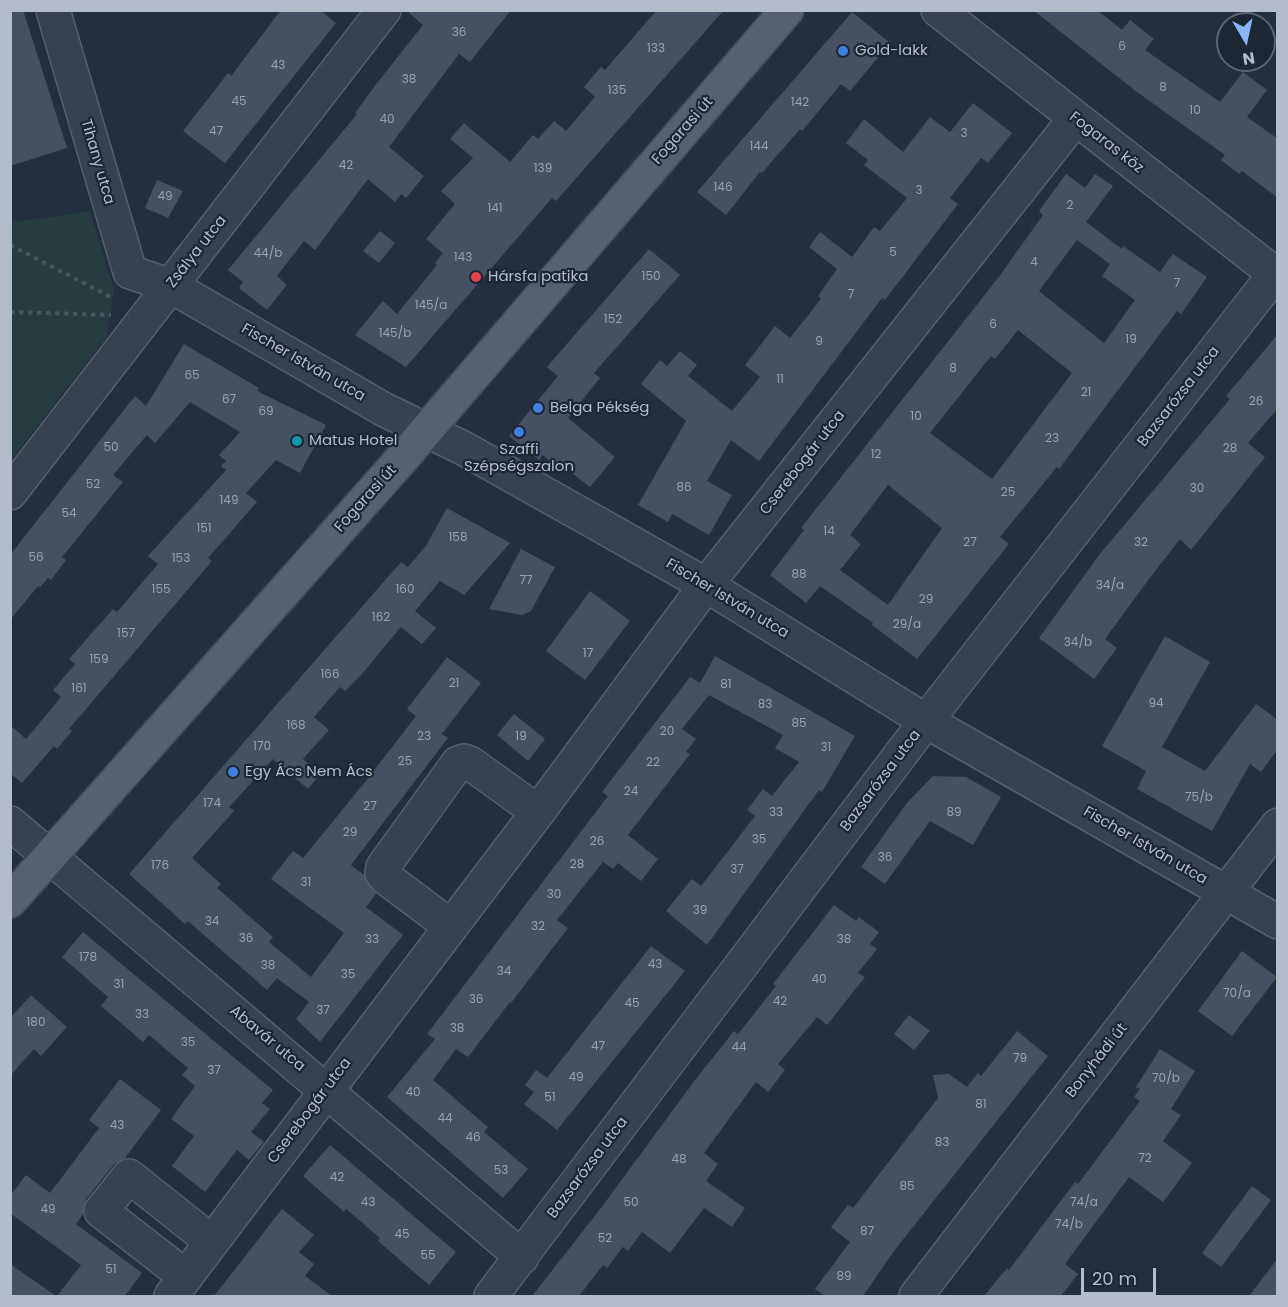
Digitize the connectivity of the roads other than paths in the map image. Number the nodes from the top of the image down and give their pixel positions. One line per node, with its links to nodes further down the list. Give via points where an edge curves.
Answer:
1 (53, 10): 7 (street, Tihany utca, via 130,272)
2 (384, 10): 7 (street, Zsálya utca)
3 (787, 10): 8 (main road, Fogarasi út)
4 (938, 10): 5 (street, Fogaras köz)
5 (1075, 119): 6 (street, Fogaras köz); 10 (street, Cserebogár utca)
6 (1276, 272): 11 (street, Bazsarózsa utca)
7 (171, 286): 8 (street, Fischer István utca, via 327,377); 9 (street, Zsálya utca)
8 (426, 429): 10 (street, Fischer István utca); 15 (main road, Fogarasi út)
9 (10, 493)
10 (706, 585): 11 (street, Fischer István utca); 12 (street, Cserebogár utca)
11 (926, 722): 16 (street, Fischer István utca); 22 (street, Bazsarózsa utca)
12 (538, 812): 19 (street, Cserebogár utca); 19 (street, via 470,763 458,763 387,860 382,873)
13 (10, 823): 15 (street, Abavár utca)
14 (1278, 825): 16 (street, Bonyhádi út)
15 (48, 857): 17 (main road, Fogarasi út); 20 (street, Abavár utca)
16 (1226, 892): 18 (street, Fischer István utca); 25 (street, Bonyhádi út)
17 (10, 901)
18 (1278, 922)
19 (450, 926): 20 (street, Cserebogár utca)
20 (326, 1089): 21 (street, Cserebogár utca); 22 (street, Abavár utca)
21 (212, 1242): 23 (street, Cserebogár utca); 23 (street, via 129,1176 102,1211)
22 (522, 1257): 24 (street, Bazsarózsa utca)
23 (178, 1287)
24 (491, 1296)
25 (916, 1296)

